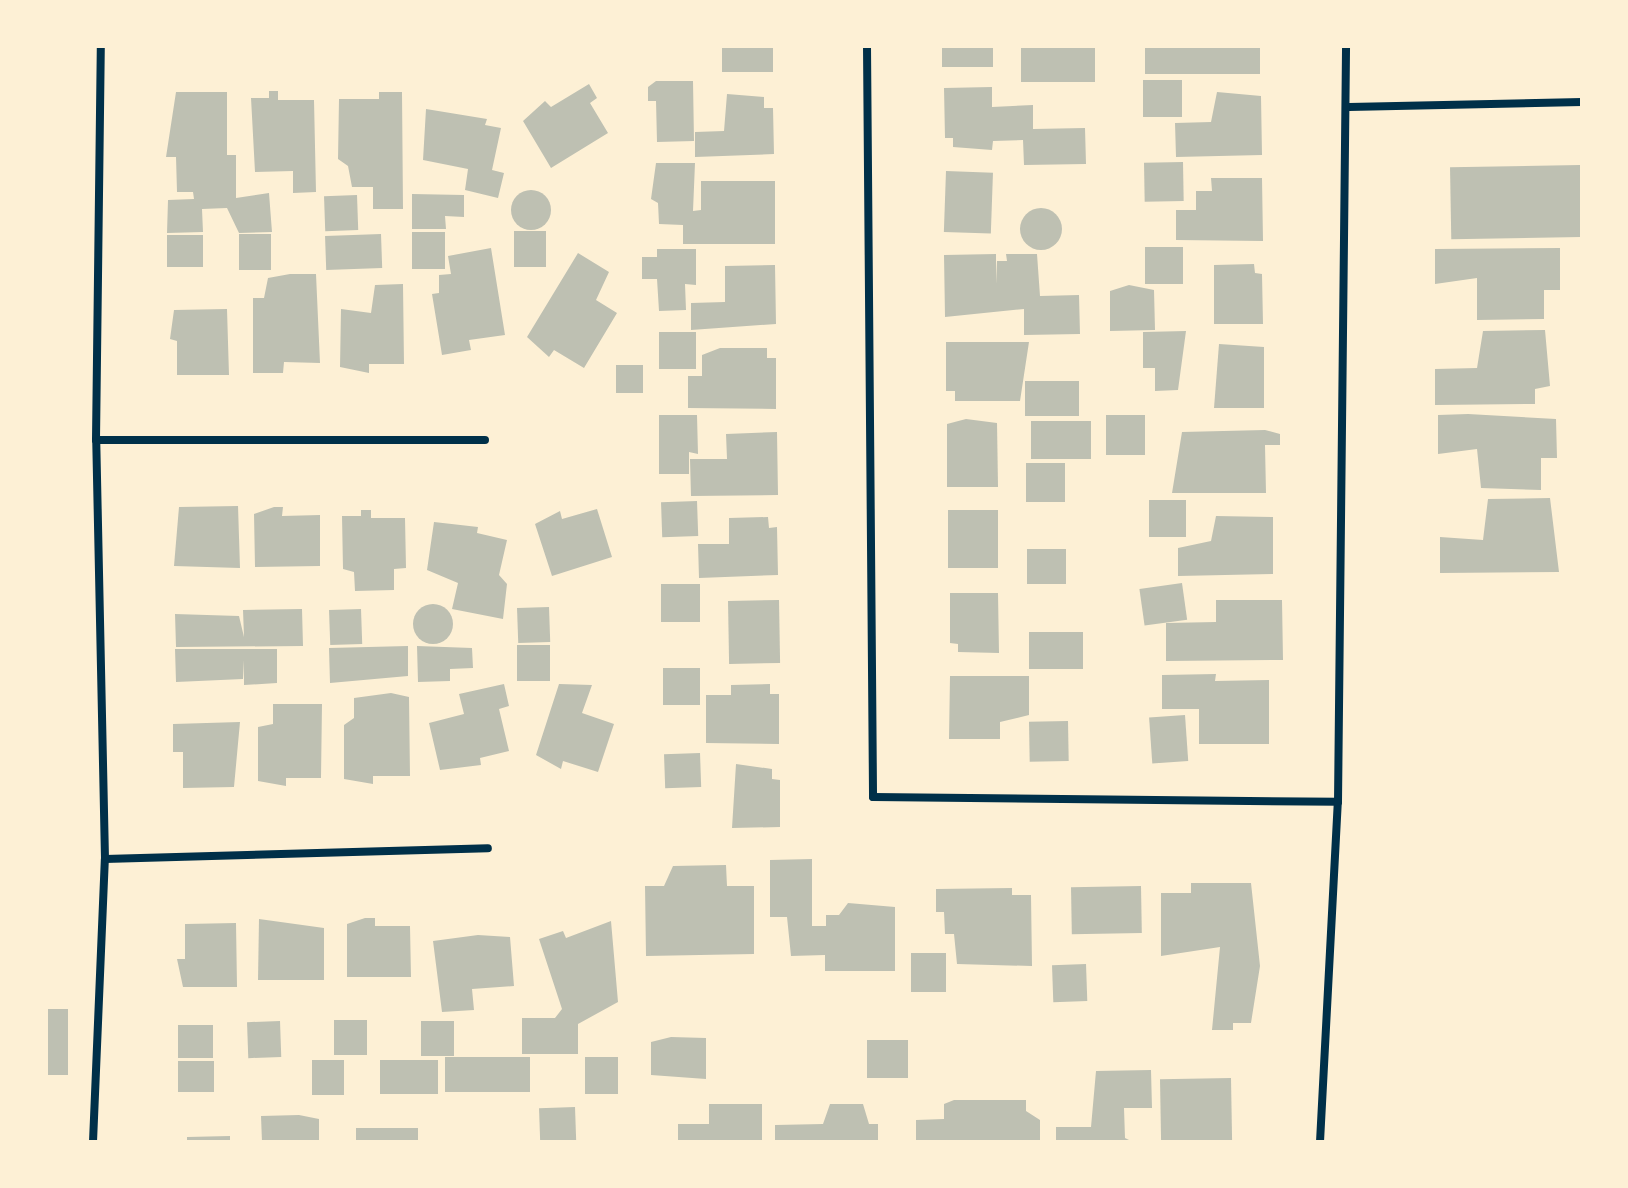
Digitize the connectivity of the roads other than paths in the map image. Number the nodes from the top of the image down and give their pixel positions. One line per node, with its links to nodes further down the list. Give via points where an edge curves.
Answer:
1 (101, 46): 6 (street)
2 (867, 46): 8 (street, via 873,797)
3 (1346, 46): 5 (street)
4 (1582, 102): 5 (street)
5 (1349, 107): 8 (street)
6 (96, 440): 7 (street); 10 (street)
7 (485, 440)
8 (1338, 802): 12 (street)
9 (488, 848): 10 (street)
10 (105, 859): 11 (street)
11 (93, 1142)
12 (1320, 1142)

